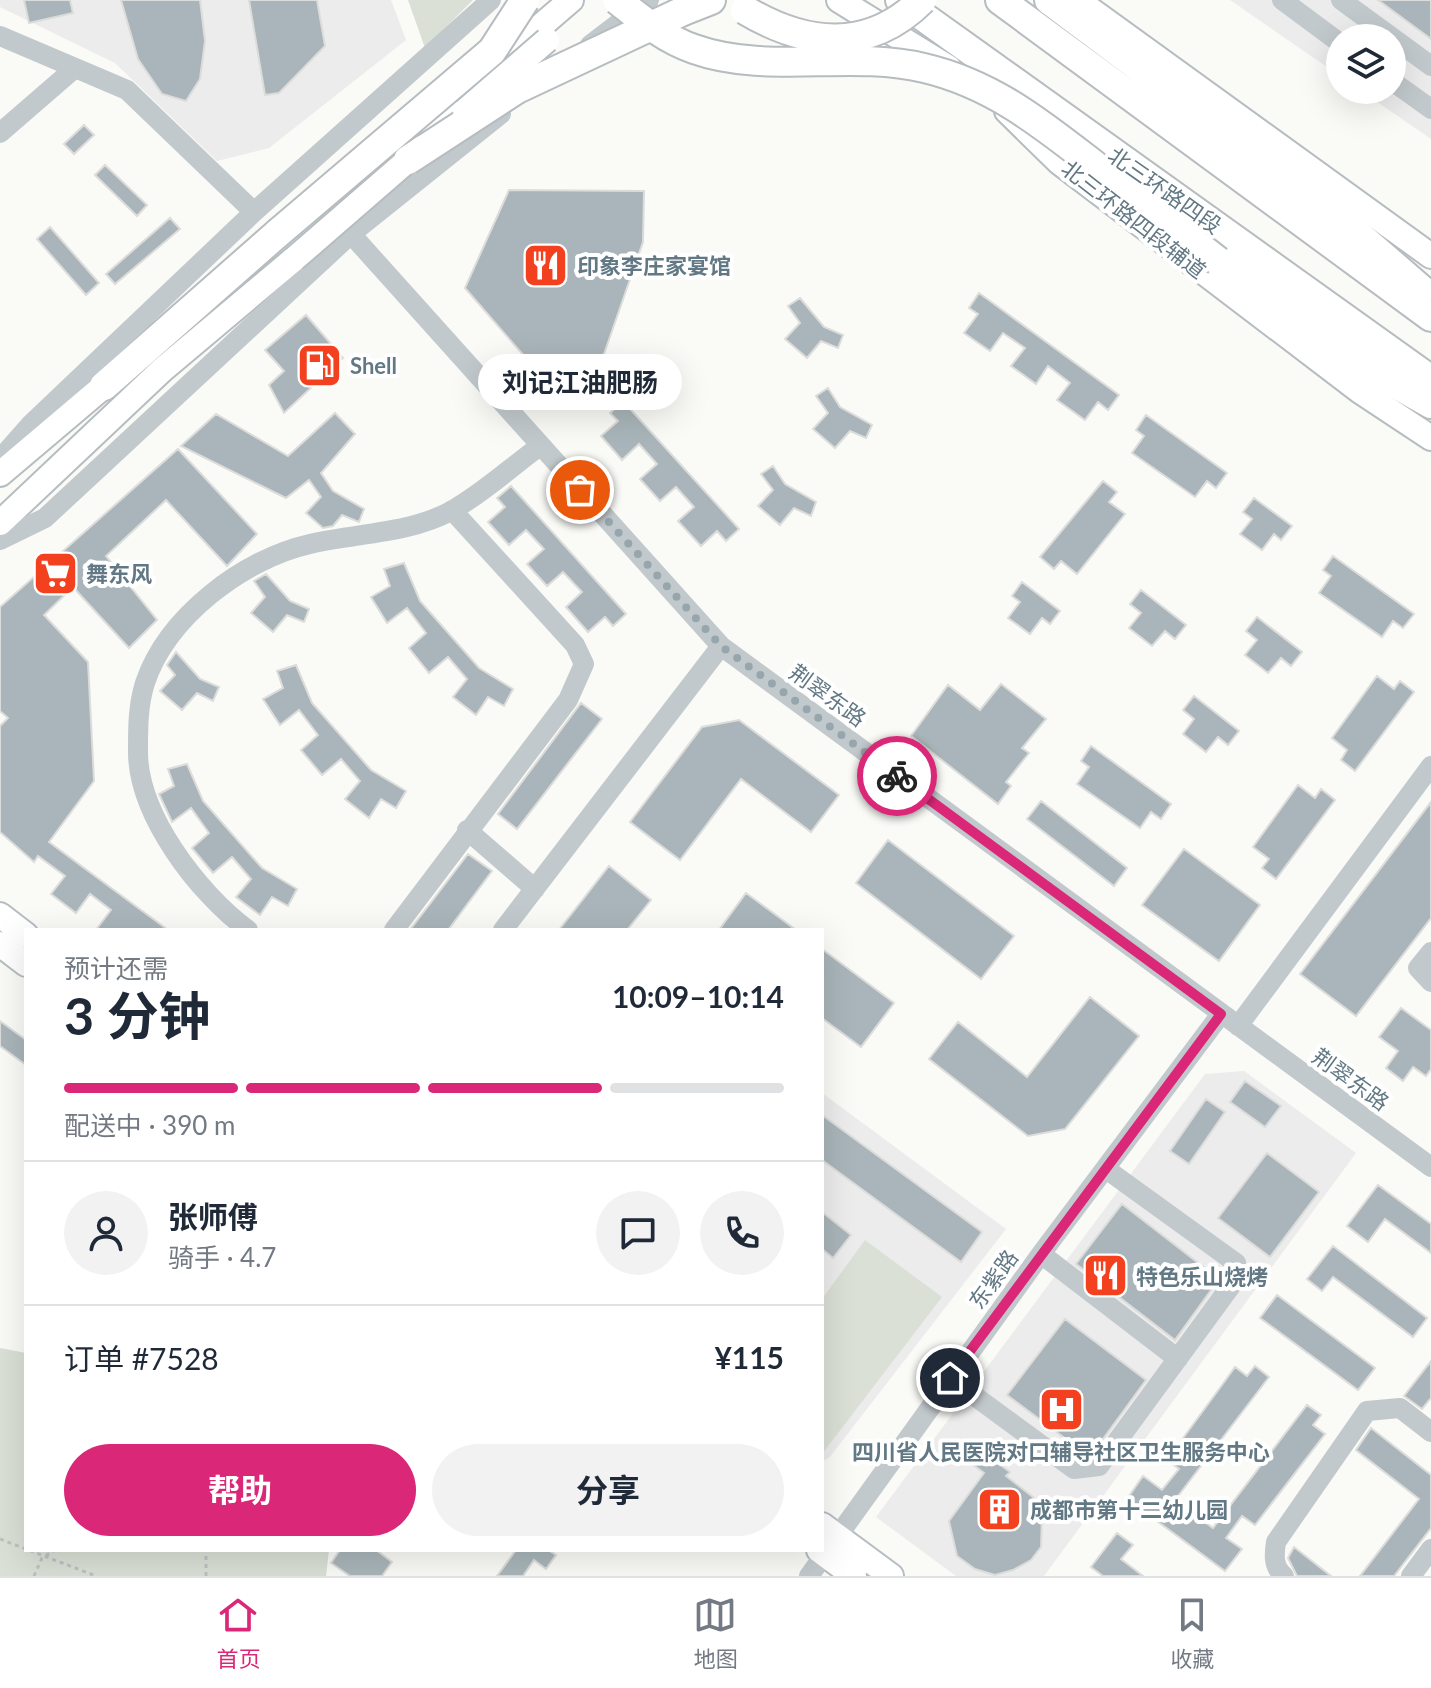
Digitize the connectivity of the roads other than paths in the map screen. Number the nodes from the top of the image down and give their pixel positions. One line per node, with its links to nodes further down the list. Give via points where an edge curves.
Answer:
1 (491, 0): 25 (street)
2 (525, 0): 27 (highway, bridge, via 492,51)
3 (571, 0): 27 (main road)
4 (590, 0): 24 (main road, bridge)
5 (617, 0): 33 (highway, bridge, via 650,26 694,49 789,61 882,60 926,68 1001,96 1055,131 1218,261 1369,369)
6 (649, 0): 26 (street)
7 (711, 0): 24 (highway, bridge, via 612,41 517,89)
8 (736, 0): 11 (highway, bridge, via 777,29 817,39 862,35 905,17)
9 (839, 0): 34 (main road, 北三环路四段辅道, via 999,104 1071,172 1360,391)
10 (900, 0): 31 (highway, 北三环路四段)
11 (922, 0)
12 (1049, 0): 16 (highway)
13 (1282, 0): 17 (street)
14 (1341, 0): 19 (street)
15 (1010, 7): 30 (highway)
16 (1079, 11): 28 (main road); 29 (highway, via 1332,212)
17 (1326, 33)
18 (0, 36): 20 (street)
19 (1431, 66)
20 (75, 68): 23 (street); 25 (street, via 127,90)
21 (1406, 91): 22 (street)
22 (1431, 109)
23 (0, 133)
24 (408, 160): 27 (main road, bridge)
25 (254, 212): 36 (street)
26 (351, 234): 35 (street, 荆翠东路); 40 (street, via 45,518)
27 (284, 247): 32 (highway); 39 (main road)
28 (1431, 256)
29 (1431, 299)
30 (1431, 317)
31 (1431, 380)
32 (104, 386): 37 (main road)
33 (1431, 404)
34 (1431, 438)
35 (540, 446): 38 (street); 41 (street, 荆翠东路)
36 (0, 459)
37 (0, 474)
38 (452, 510): 43 (street, via 575,645 584,664 568,700); 46 (street, via 416,524 270,555 232,577 197,607 157,655 138,714 138,775 157,824 192,872)
39 (0, 523)
40 (0, 540)
41 (721, 646): 44 (street); 54 (street, 荆翠东路)
42 (1431, 766): 54 (street, 东紫路)
43 (467, 830): 44 (street); 47 (street)
44 (535, 889): 48 (street)
45 (0, 915): 49 (main road)
46 (246, 928)
47 (395, 928)
48 (505, 928)
49 (24, 933)
50 (0, 944): 52 (main road)
51 (1431, 952): 53 (street, via 1418,968)
52 (24, 962)
53 (1431, 982)
54 (1229, 1020): 55 (street, 荆翠东路); 56 (street, 东紫路)
55 (1431, 1167)
56 (1106, 1169): 57 (street, 东紫路); 58 (street, via 1236,1263 1233,1283)
57 (1041, 1254): 58 (street); 59 (street, 东紫路)
58 (1178, 1359): 59 (street, via 1099,1466 1074,1469)
59 (950, 1378): 61 (street, 东紫路)
60 (1431, 1432): 67 (street, via 1400,1408 1367,1411 1276,1542 1274,1556)
61 (825, 1541): 65 (main road); 66 (main road)
62 (1431, 1549): 68 (street)
63 (820, 1552): 64 (street, 东紫路)
64 (809, 1576)
65 (854, 1576)
66 (891, 1576)
67 (1284, 1576)
68 (1411, 1576)

